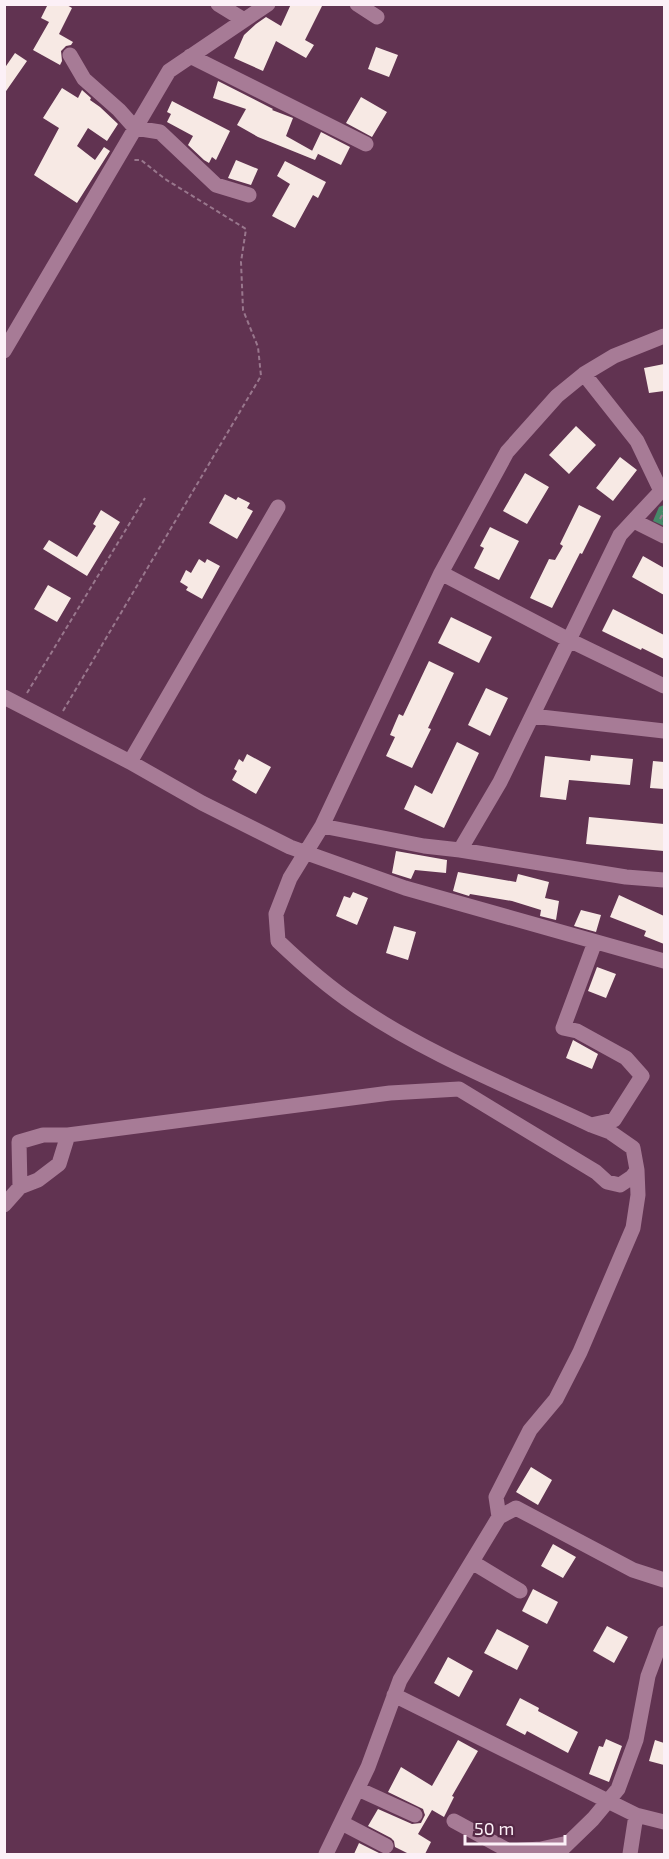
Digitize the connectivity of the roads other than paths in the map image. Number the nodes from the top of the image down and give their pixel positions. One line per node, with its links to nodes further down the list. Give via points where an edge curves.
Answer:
1 (218, 4): 5 (street)
2 (268, 4): 5 (street)
3 (357, 4): 4 (street)
4 (377, 17)
5 (244, 20): 7 (street)
6 (70, 55): 8 (street, via 84,79)
7 (190, 56): 8 (street, via 169,71); 9 (street)
8 (135, 128): 10 (street, via 160,132 216,185); 12 (street)
9 (366, 144)
10 (249, 195)
11 (664, 336): 13 (street, via 614,356)
12 (4, 351)
13 (584, 374): 14 (street, via 637,441); 18 (street, via 557,396 507,452)
14 (663, 490): 16 (street)
15 (278, 507): 24 (street)
16 (634, 521): 17 (street); 19 (street, via 620,536)
17 (664, 536)
18 (441, 573): 19 (street); 25 (street)
19 (569, 640): 20 (street); 22 (street)
20 (664, 686)
21 (4, 697): 24 (street)
22 (532, 716): 23 (street); 26 (street, via 500,782)
23 (664, 731)
24 (130, 762): 27 (street, via 202,803)
25 (322, 826): 26 (street); 27 (street)
26 (460, 850): 28 (street)
27 (304, 852): 29 (street, via 405,888); 31 (street, via 276,914 278,941 356,1006 428,1048)
28 (664, 880)
29 (595, 942): 30 (street); 31 (street, via 563,1028 577,1031 626,1058 642,1076 614,1120)
30 (664, 961)
31 (591, 1125): 33 (street, via 633,1148)
32 (68, 1136): 33 (street, via 390,1093 459,1089 607,1182 620,1185); 34 (street, via 59,1164 38,1180); 34 (street, via 43,1135 19,1142)
33 (637, 1170): 36 (street, via 633,1228 580,1352 556,1399 530,1430 496,1497)
34 (20, 1187): 35 (street)
35 (4, 1205)
36 (499, 1517): 37 (street); 38 (street, via 516,1508 633,1570)
37 (472, 1562): 39 (street); 43 (street)
38 (664, 1580)
39 (520, 1591)
40 (664, 1633): 42 (street)
41 (664, 1654): 42 (street)
42 (648, 1676): 45 (street, via 636,1740 618,1789)
43 (394, 1695): 44 (street); 45 (street)
44 (358, 1789): 46 (street); 50 (street)
45 (609, 1800): 47 (street); 51 (street)
46 (415, 1815)
47 (636, 1815): 49 (street); 55 (street)
48 (454, 1821): 51 (street, via 509,1851)
49 (664, 1822)
50 (342, 1823): 52 (street); 53 (street)
51 (568, 1843): 54 (street)
52 (386, 1846)
53 (326, 1854)
54 (557, 1854)
55 (630, 1854)

